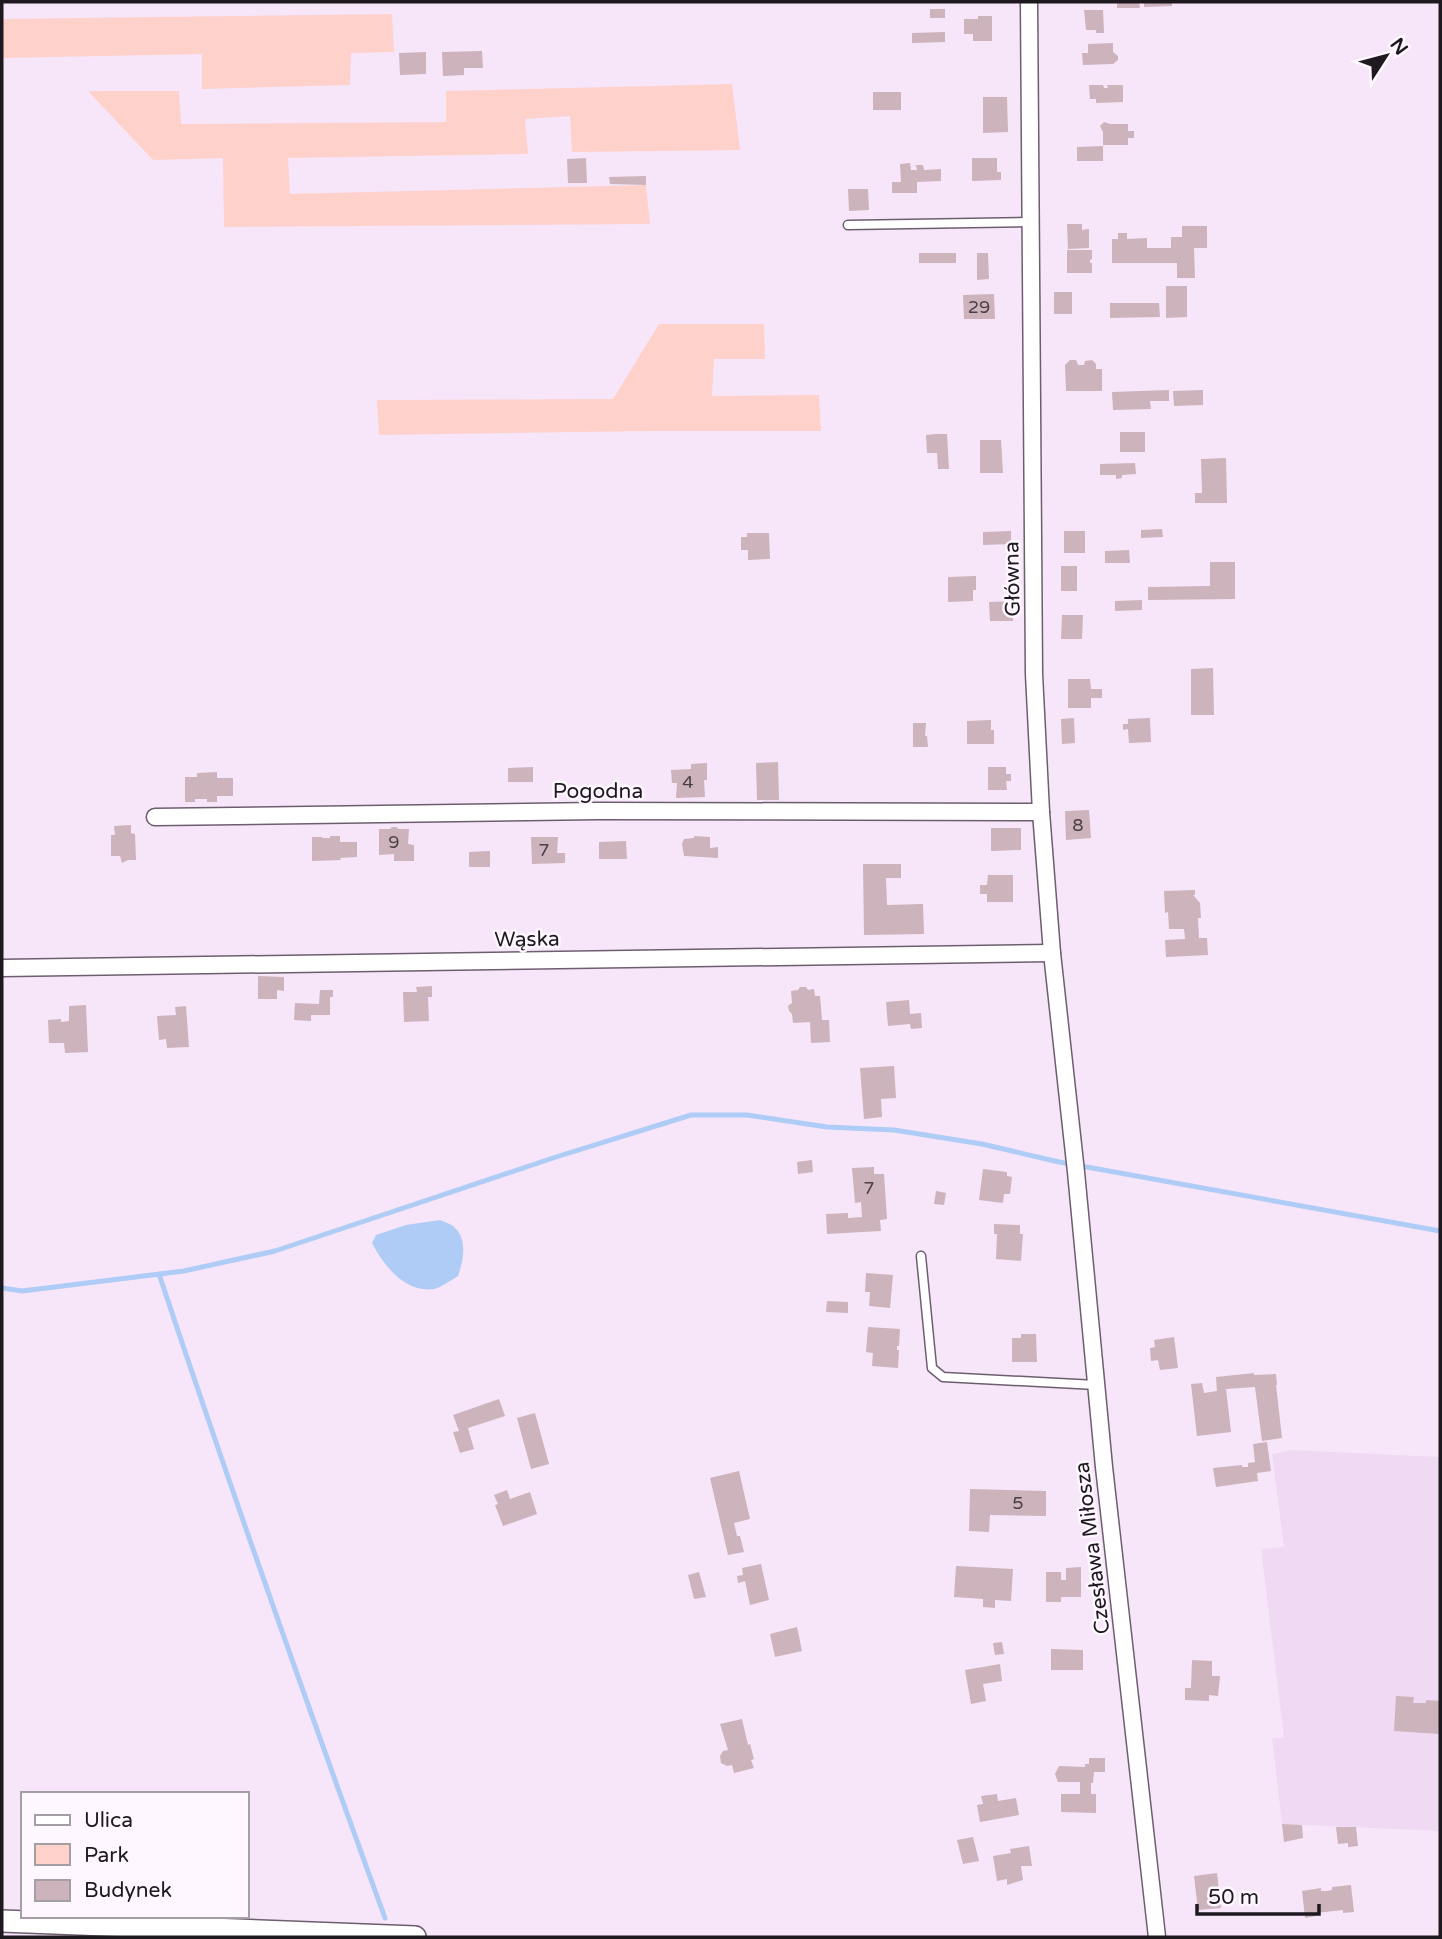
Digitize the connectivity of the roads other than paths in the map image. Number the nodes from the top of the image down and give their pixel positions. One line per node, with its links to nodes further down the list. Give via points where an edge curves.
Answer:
1 (1028, 2): 2 (street, Główna)
2 (1030, 222): 3 (lane); 4 (street, Główna, via 1034,674)
3 (848, 225)
4 (1041, 812): 5 (street, Pogodna, via 597,811); 6 (street, Główna)
5 (155, 817)
6 (1052, 953): 7 (street, Wąska); 8 (street, Główna)
7 (2, 968)
8 (1074, 1153): 10 (street, Czesława Miłosza)
9 (921, 1256): 10 (lane, via 932,1368 943,1377)
10 (1096, 1385): 14 (street, Czesława Miłosza)
11 (2, 1921): 12 (street)
12 (297, 1935): 13 (street)
13 (415, 1937)
14 (1157, 1937)

